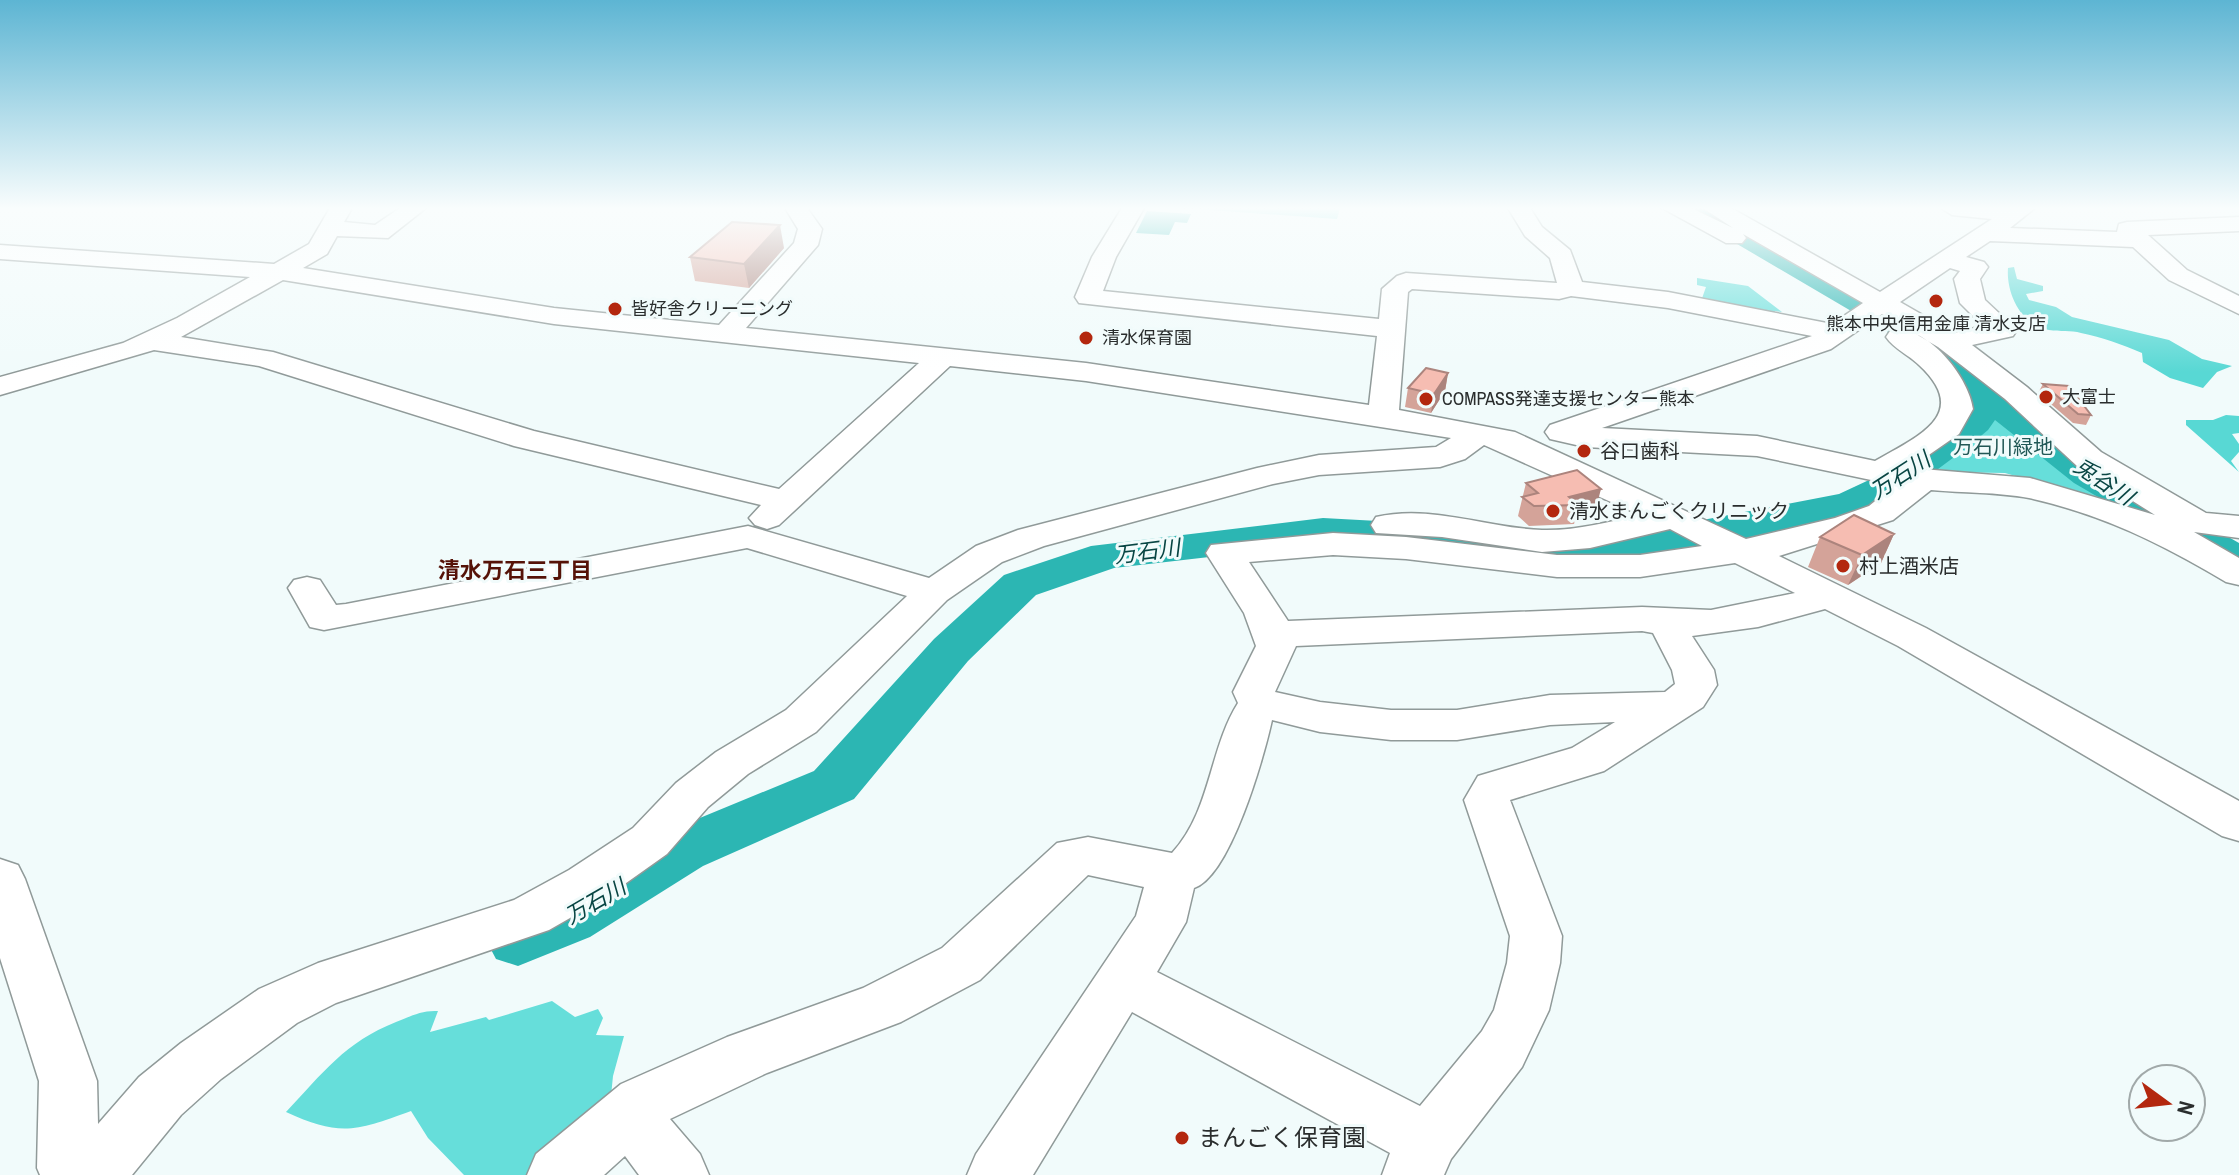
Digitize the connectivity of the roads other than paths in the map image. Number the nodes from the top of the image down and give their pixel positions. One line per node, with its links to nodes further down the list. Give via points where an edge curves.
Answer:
1 (150, 263): 11 (street)
2 (296, 263): 11 (street)
3 (790, 263): 17 (street)
4 (1102, 263): 15 (street, via 1088,297)
5 (1563, 263): 12 (street)
6 (1783, 263): 14 (street)
7 (1800, 263): 14 (street)
8 (1942, 263): 14 (street)
9 (1958, 263): 19 (street, via 1975,267 1967,279 1973,303 2003,330)
10 (2164, 263): 13 (street)
11 (281, 272): 17 (street, via 530,313); 18 (street)
12 (1571, 288): 15 (street, via 1406,281 1395,289); 16 (street, via 1668,300)
13 (2239, 306)
14 (1874, 310): 16 (street); 19 (street); 25 (street, via 1940,367 1957,410 1952,423)
15 (1392, 329): 22 (street)
16 (1838, 333): 23 (street)
17 (724, 336): 20 (street)
18 (153, 341): 21 (street); 26 (street, via 263,358 512,435)
19 (1950, 342): 27 (street)
20 (945, 355): 22 (street); 26 (street)
21 (0, 386)
22 (1383, 416): 24 (street)
23 (1561, 432): 24 (street); 25 (street, via 1757,446)
24 (1491, 436): 28 (street); 36 (street, via 1440,457 1319,465 1269,475 1031,538 989,554)
25 (1900, 476): 27 (street, via 2030,488); 32 (street, via 1881,513 1779,545)
26 (783, 500): 31 (street)
27 (2164, 519): 30 (street); 33 (street); 34 (street, via 2168,532)
28 (1683, 522): 29 (street, via 1542,541 1442,526); 32 (street)
29 (1342, 523)
30 (2239, 527)
31 (748, 537): 35 (street, via 346,616 324,618); 36 (street)
32 (1732, 547): 37 (street); 39 (street, via 1640,566 1595,567 1371,545 1298,544 1224,553)
33 (2239, 547)
34 (2239, 574)
35 (307, 588)
36 (934, 592): 49 (street, via 801,721 732,763 692,795 650,841 531,915 318,986 278,1006 160,1096)
37 (1826, 596): 38 (street, via 1763,616); 42 (street, via 1912,637)
38 (1674, 626): 39 (street, via 1642,619); 41 (street, via 1672,635 1696,685)
39 (1274, 634): 40 (street, via 1275,652 1254,692)
40 (1259, 703): 41 (street, via 1391,725 1457,725 1550,710); 43 (street, via 1216,823 1196,862 1185,872)
41 (1672, 706): 47 (street, via 1588,760 1494,788 1487,800 1536,936 1535,950 1519,1021 1507,1047)
42 (2239, 823)
43 (1173, 873): 45 (street, via 1160,922); 46 (street, via 1092,854 1074,856 961,964 882,1005 747,1055)
44 (0, 879): 48 (street, via 68,1081 68,1168)
45 (1122, 980): 47 (street); 52 (street)
46 (628, 1114): 50 (street); 51 (street)
47 (1420, 1158)
48 (73, 1175)
49 (93, 1175)
50 (558, 1175)
51 (678, 1175)
52 (998, 1175)

